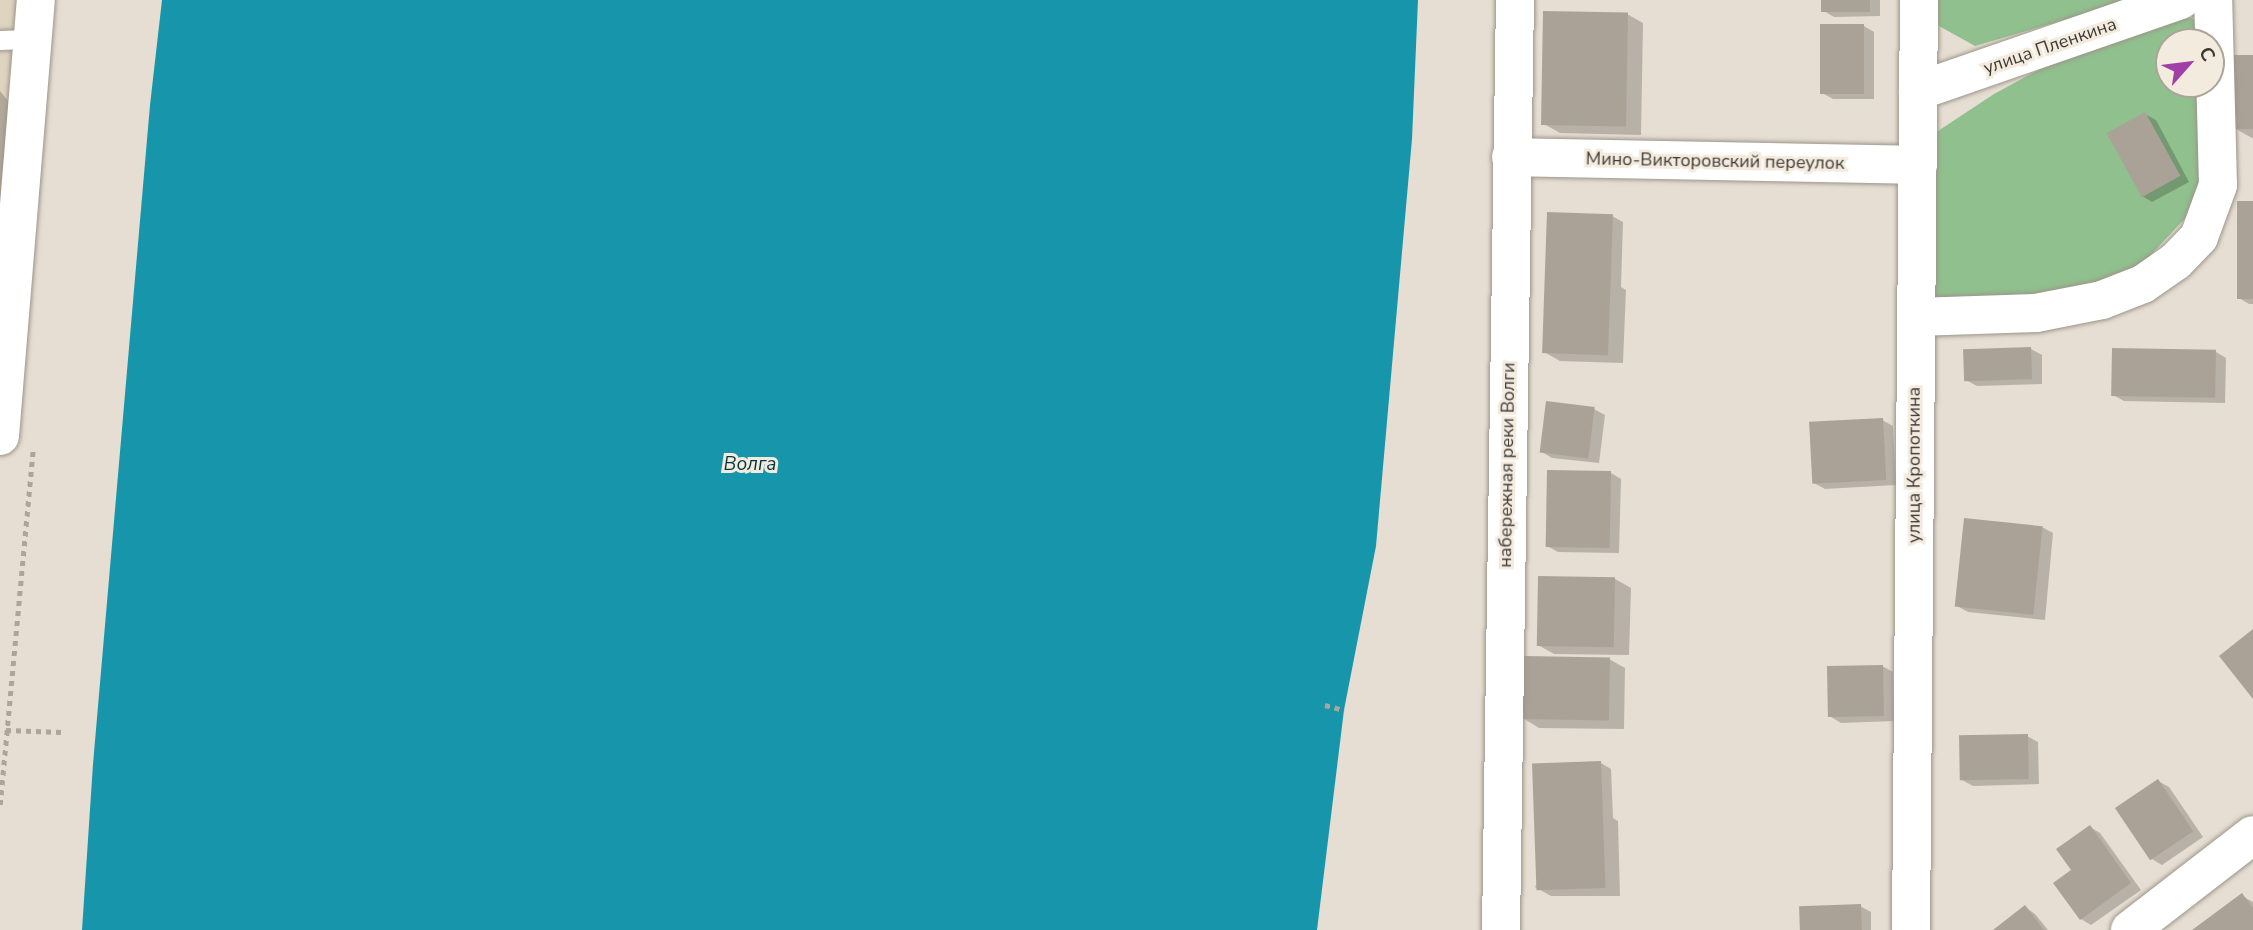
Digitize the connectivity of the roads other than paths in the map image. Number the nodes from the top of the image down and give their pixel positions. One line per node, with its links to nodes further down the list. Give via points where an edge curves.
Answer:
1 (36, 0): 6 (street)
2 (1515, 0): 8 (street, набережная реки Волги)
3 (1920, 0): 7 (street, улица Кропоткина)
4 (2181, 0): 7 (street, улица Пленкина)
5 (2213, 0): 10 (street, via 2218,186 2199,237 2176,261 2143,284 2102,300 2036,313)
6 (17, 39): 11 (street)
7 (1919, 91): 9 (street, улица Кропоткина)
8 (1511, 157): 9 (street, Мино-Викторовский переулок); 14 (street, набережная реки Волги)
9 (1919, 165): 10 (street, улица Кропоткина)
10 (1916, 317): 15 (street, улица Кропоткина)
11 (2, 373): 12 (street)
12 (0, 436)
13 (2253, 835): 16 (street)
14 (1501, 930)
15 (1911, 930)
16 (2130, 930)

